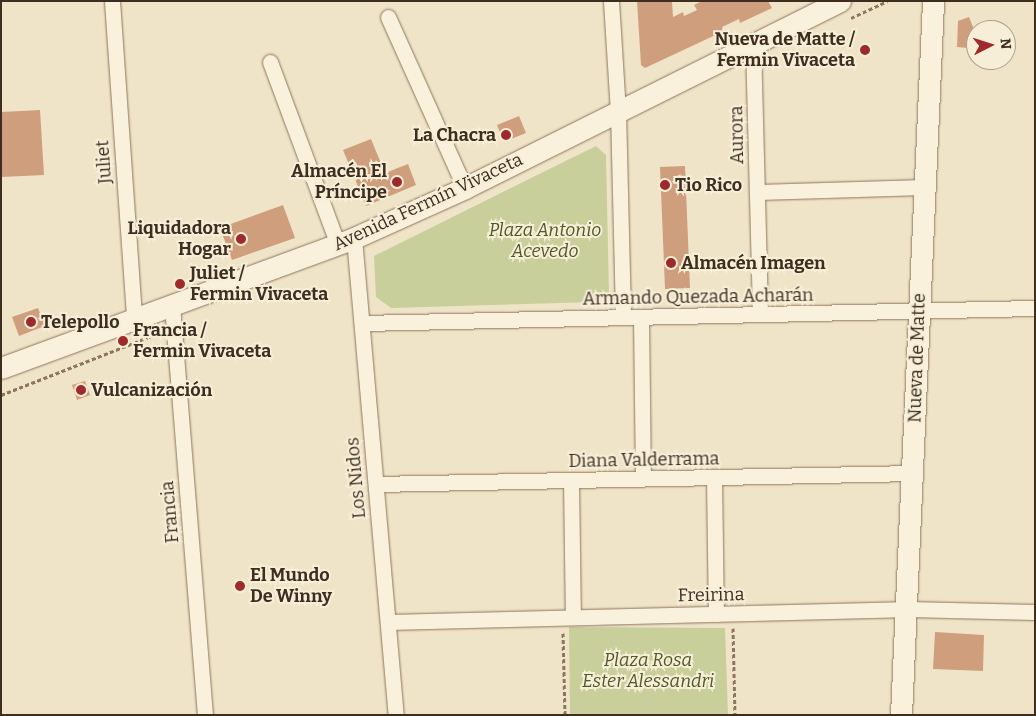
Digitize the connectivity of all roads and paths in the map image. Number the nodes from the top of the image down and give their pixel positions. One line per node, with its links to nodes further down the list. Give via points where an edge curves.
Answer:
1 (112, 1): 19 (street, Juliet)
2 (610, 1): 8 (street)
3 (840, 1): 6 (main road, Avenida Fermín Vivaceta)
4 (933, 1): 9 (main road, Nueva de Matte)
5 (388, 17): 10 (street)
6 (753, 44): 8 (main road, Avenida Fermín Vivaceta); 11 (street, Aurora)
7 (270, 62): 12 (street, Los Nidos)
8 (618, 111): 10 (main road, Avenida Fermín Vivaceta); 17 (street)
9 (925, 187): 11 (street); 15 (main road, Nueva de Matte)
10 (466, 188): 12 (main road, Avenida Fermín Vivaceta)
11 (757, 192): 16 (street, Aurora)
12 (346, 241): 13 (main road, Avenida Fermín Vivaceta); 20 (street, Los Nidos)
13 (172, 305): 19 (main road, Avenida Fermín Vivaceta); 33 (street, Francia)
14 (1035, 308): 15 (street, Armando Quezada Acharán)
15 (919, 311): 16 (street, Armando Quezada Acharán); 22 (main road, Nueva de Matte)
16 (760, 314): 18 (street, Armando Quezada Acharán)
17 (623, 317): 18 (street, Armando Quezada Acharán); 20 (street, Armando Quezada Acharán)
18 (641, 317): 24 (street)
19 (134, 319): 21 (main road, Avenida Fermín Vivaceta)
20 (362, 323): 26 (street, Los Nidos)
21 (1, 368)
22 (913, 473): 23 (street, Diana Valderrama); 27 (main road, Nueva de Matte)
23 (714, 477): 24 (street, Diana Valderrama); 29 (street)
24 (643, 478): 25 (street, Diana Valderrama)
25 (571, 480): 26 (street, Diana Valderrama); 31 (street)
26 (376, 484): 32 (street, Los Nidos)
27 (907, 610): 28 (street, Freirina); 30 (street, Freirina); 37 (main road, Nueva de Matte)
28 (1035, 612)
29 (716, 614): 30 (street, Freirina); 31 (street, Freirina)
30 (733, 614): 36 (path)
31 (568, 618): 32 (street, Freirina); 35 (path)
32 (388, 622): 34 (street, Los Nidos)
33 (205, 715)
34 (396, 715)
35 (564, 715)
36 (735, 715)
37 (902, 715)

